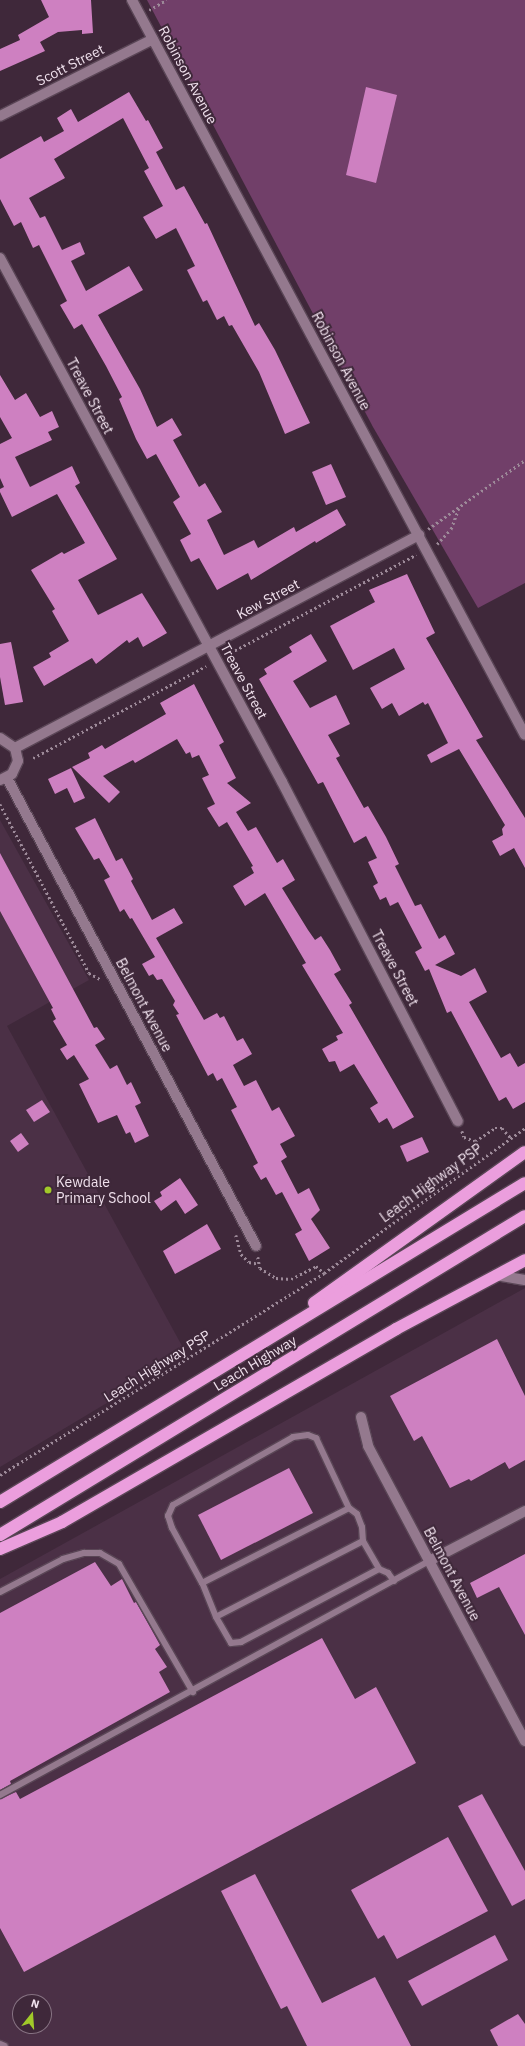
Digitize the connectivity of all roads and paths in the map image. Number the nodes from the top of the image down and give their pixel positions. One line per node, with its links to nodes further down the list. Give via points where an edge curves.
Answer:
1 (132, 0): 3 (street, Robinson Avenue)
2 (166, 0): 3 (path)
3 (140, 15): 4 (street, Robinson Avenue)
4 (153, 39): 5 (street, Scott Street); 9 (street, Robinson Avenue)
5 (0, 116)
6 (0, 258): 11 (street, Treave Street)
7 (525, 460): 8 (path)
8 (459, 507): 9 (path); 10 (path, via 451,529 437,544)
9 (419, 536): 10 (street, Robinson Avenue); 11 (street, Kew Street)
10 (426, 549): 12 (path); 13 (street, Robinson Avenue)
11 (209, 646): 12 (street, Treave Street); 15 (street, Kew Street)
12 (216, 660): 16 (path); 18 (street, Treave Street)
13 (525, 735)
14 (0, 738): 15 (street)
15 (15, 748): 17 (street, via 18,762 12,774)
16 (33, 758)
17 (3, 779): 24 (street, Belmont Avenue)
18 (458, 1120): 20 (path, Leach Highway PSP, via 464,1137 469,1140 474,1141 495,1128 502,1128)
19 (525, 1128): 20 (path, Leach Highway PSP)
20 (511, 1138): 26 (path, Leach Highway PSP)
21 (525, 1152): 29 (highway)
22 (525, 1183): 29 (highway, Leach Highway)
23 (525, 1216): 35 (highway, Leach Highway)
24 (256, 1246): 26 (path, via 260,1268 276,1278 291,1279 316,1266)
25 (525, 1260): 27 (highway)
26 (324, 1273): 31 (path, Leach Highway PSP)
27 (496, 1275): 28 (street); 37 (highway, via 396,1329 62,1522)
28 (525, 1280)
29 (233, 1360): 32 (highway, Leach Highway)
30 (361, 1417): 38 (street, Belmont Avenue, via 368,1446)
31 (0, 1475)
32 (0, 1502)
33 (349, 1508): 36 (lane, via 357,1514 362,1527); 41 (lane); 41 (lane, via 316,1438 308,1435 293,1437 173,1505 168,1516)
34 (525, 1511): 38 (street)
35 (0, 1535)
36 (363, 1541): 39 (lane); 43 (lane)
37 (0, 1549)
38 (429, 1561): 40 (lane); 45 (street, Belmont Avenue)
39 (379, 1569): 40 (lane, via 388,1572); 43 (lane, via 242,1642 231,1643)
40 (394, 1581): 44 (lane)
41 (202, 1583): 43 (lane)
42 (0, 1592): 44 (lane, via 63,1559 84,1553 100,1554 119,1564)
43 (216, 1617)
44 (193, 1692): 46 (lane)
45 (525, 1741)
46 (0, 1795)
47 (0, 2044): 48 (lane)
48 (5, 2046)

